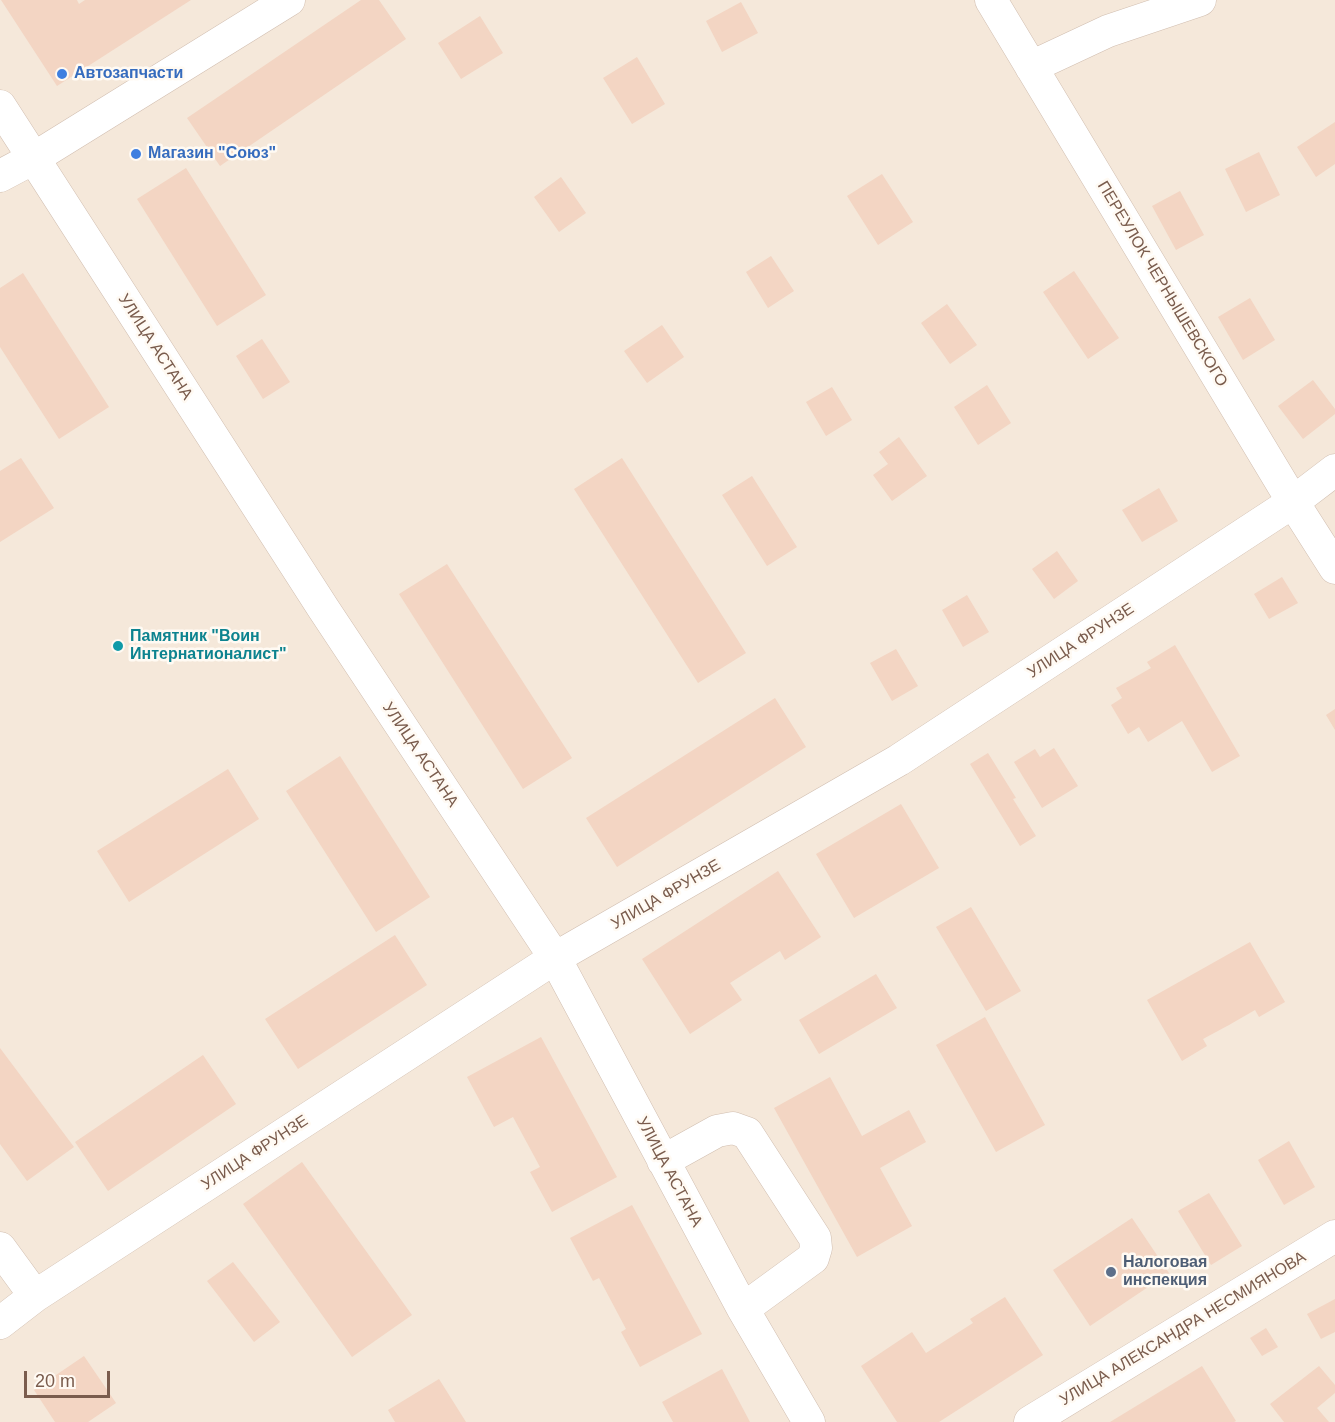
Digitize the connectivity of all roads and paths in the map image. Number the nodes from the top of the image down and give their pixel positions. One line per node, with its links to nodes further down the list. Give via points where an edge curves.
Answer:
1 (290, 0): 6 (street)
2 (991, 0): 4 (street, ПЕРЕУЛОК ЧЕРНЫШЕВСКОГО)
3 (1200, 0): 4 (street, via 1108,31)
4 (1031, 67): 9 (street, ПЕРЕУЛОК ЧЕРНЫШЕВСКОГО)
5 (0, 106): 6 (street, УЛИЦА АСТАНА)
6 (34, 158): 7 (street); 11 (street, УЛИЦА АСТАНА, via 323,608)
7 (0, 176)
8 (1335, 470): 9 (street, УЛИЦА ФРУНЗЕ)
9 (1293, 502): 10 (street, ПЕРЕУЛОК ЧЕРНЫШЕВСКОГО); 11 (street, УЛИЦА ФРУНЗЕ, via 899,760)
10 (1335, 568)
11 (555, 958): 12 (street, УЛИЦА АСТАНА); 15 (street, УЛИЦА ФРУНЗЕ)
12 (663, 1161): 16 (street, УЛИЦА АСТАНА); 16 (street, via 717,1131 733,1128 747,1133 815,1238 813,1258)
13 (1335, 1236): 19 (street, УЛИЦА АЛЕКСАНДРА НЕСМИЯНОВА)
14 (0, 1248): 15 (street)
15 (35, 1296): 17 (street, УЛИЦА ФРУНЗЕ)
16 (743, 1310): 18 (street, УЛИЦА АСТАНА)
17 (0, 1323)
18 (809, 1422)
19 (1030, 1422)

